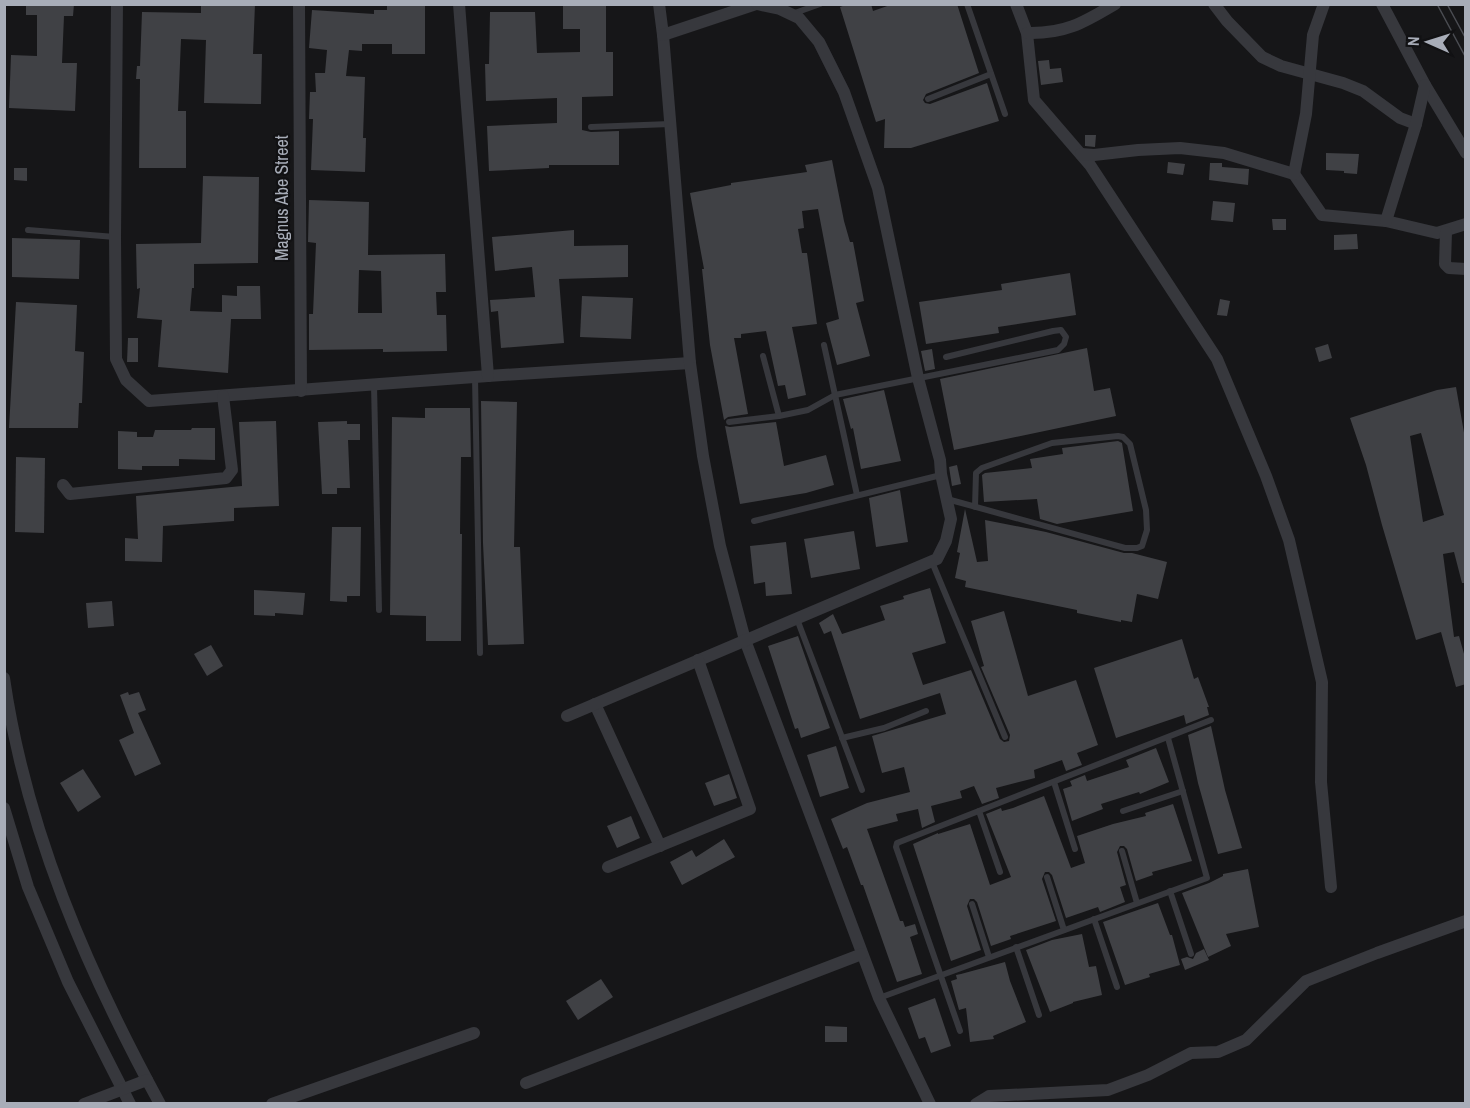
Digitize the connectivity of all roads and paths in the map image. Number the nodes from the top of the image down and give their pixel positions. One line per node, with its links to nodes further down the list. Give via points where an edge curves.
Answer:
1 (117, 4): 31 (street)
2 (299, 4): 40 (street, Magnus Abe Street)
3 (459, 4): 37 (street)
4 (659, 4): 15 (street)
5 (756, 4): 13 (street); 15 (street)
6 (820, 4): 13 (lane)
7 (967, 4): 16 (lane)
8 (1016, 4): 14 (street)
9 (1115, 4): 14 (street, via 1072,28 1049,34)
10 (1214, 4): 17 (street, via 1262,57)
11 (1324, 4): 17 (street, via 1313,36)
12 (1382, 4): 18 (street)
13 (791, 14): 38 (street, via 819,42 844,92 878,188)
14 (1027, 33): 25 (street, via 1034,100)
15 (663, 35): 21 (street)
16 (991, 74): 19 (lane); 20 (lane)
17 (1309, 74): 22 (street, via 1363,91 1400,118); 26 (street)
18 (1425, 85): 22 (street); 24 (street)
19 (928, 99)
20 (1005, 114)
21 (671, 124): 23 (lane); 36 (street)
22 (1416, 124): 27 (street)
23 (591, 127)
24 (1466, 153)
25 (1081, 154): 26 (street, via 1180,148 1224,153); 77 (street, via 1217,358 1289,540 1322,682 1322,782)
26 (1294, 174): 27 (street, via 1322,215)
27 (1386, 221): 30 (street)
28 (1466, 224): 30 (street)
29 (28, 230): 31 (lane)
30 (1446, 232): 32 (street, via 1445,264)
31 (115, 237): 42 (street, via 116,359 126,380 149,402)
32 (1466, 269)
33 (825, 345): 41 (lane)
34 (763, 356): 43 (lane)
35 (946, 357): 38 (lane, via 1053,331 1061,330 1066,337 1058,350)
36 (690, 363): 37 (street); 54 (street, via 720,546)
37 (482, 376): 39 (street); 55 (lane)
38 (918, 378): 41 (lane); 45 (street)
39 (374, 385): 40 (street); 52 (lane)
40 (301, 391): 42 (street)
41 (835, 395): 43 (lane, via 808,410); 47 (lane)
42 (224, 396): 46 (street, via 232,470 226,478 70,494)
43 (779, 416): 44 (lane)
44 (729, 422)
45 (941, 474): 47 (lane); 48 (street)
46 (63, 485)
47 (857, 495): 50 (lane)
48 (947, 499): 49 (lane); 51 (street, via 951,519 946,541)
49 (975, 507): 49 (lane, via 976,473 982,468 1052,443 1118,436 1132,450 1147,530 1142,546 1125,548)
50 (754, 520)
51 (932, 562): 53 (street); 62 (lane)
52 (379, 610)
53 (797, 619): 54 (street); 63 (lane)
54 (745, 640): 56 (street); 85 (street)
55 (480, 653)
56 (698, 660): 58 (street); 71 (street, via 750,809)
57 (4, 678): 94 (street, via 28,797 51,869 86,956)
58 (595, 704): 60 (street); 71 (street)
59 (926, 711): 63 (lane, via 884,728)
60 (567, 716)
61 (1211, 720): 64 (lane)
62 (1005, 737)
63 (842, 738): 66 (lane)
64 (1168, 738): 65 (lane); 67 (lane)
65 (1054, 782): 69 (lane); 72 (lane)
66 (862, 790)
67 (1183, 791): 70 (lane); 78 (lane, via 1208,878)
68 (4, 808): 96 (street, via 28,887 68,982)
69 (979, 811): 75 (lane); 88 (lane, via 897,843 896,847)
70 (1123, 811)
71 (660, 846): 74 (street)
72 (1075, 849)
73 (1122, 851): 79 (lane)
74 (608, 867)
75 (1000, 872)
76 (1047, 877): 83 (lane)
77 (1330, 887)
78 (1170, 891): 79 (lane); 86 (lane)
79 (1137, 903): 81 (lane)
80 (972, 904): 87 (lane)
81 (1094, 919): 83 (lane); 89 (lane)
82 (1466, 921): 102 (street, via 1306,981 1246,1040 1218,1052 1191,1053 1108,1090 989,1096)
83 (1064, 930): 84 (lane)
84 (1016, 947): 87 (lane); 91 (lane)
85 (862, 954): 90 (street); 95 (street)
86 (1191, 954)
87 (989, 957): 88 (lane)
88 (940, 975): 90 (lane); 92 (lane)
89 (1117, 987)
90 (879, 998): 101 (street)
91 (1039, 1015)
92 (960, 1030)
93 (474, 1033): 100 (street)
94 (147, 1080): 96 (street); 99 (street)
95 (526, 1083)
96 (123, 1090): 97 (street); 98 (street)
97 (84, 1104)
98 (130, 1104)
99 (160, 1104)
100 (272, 1104)
101 (930, 1104)
102 (976, 1104)

